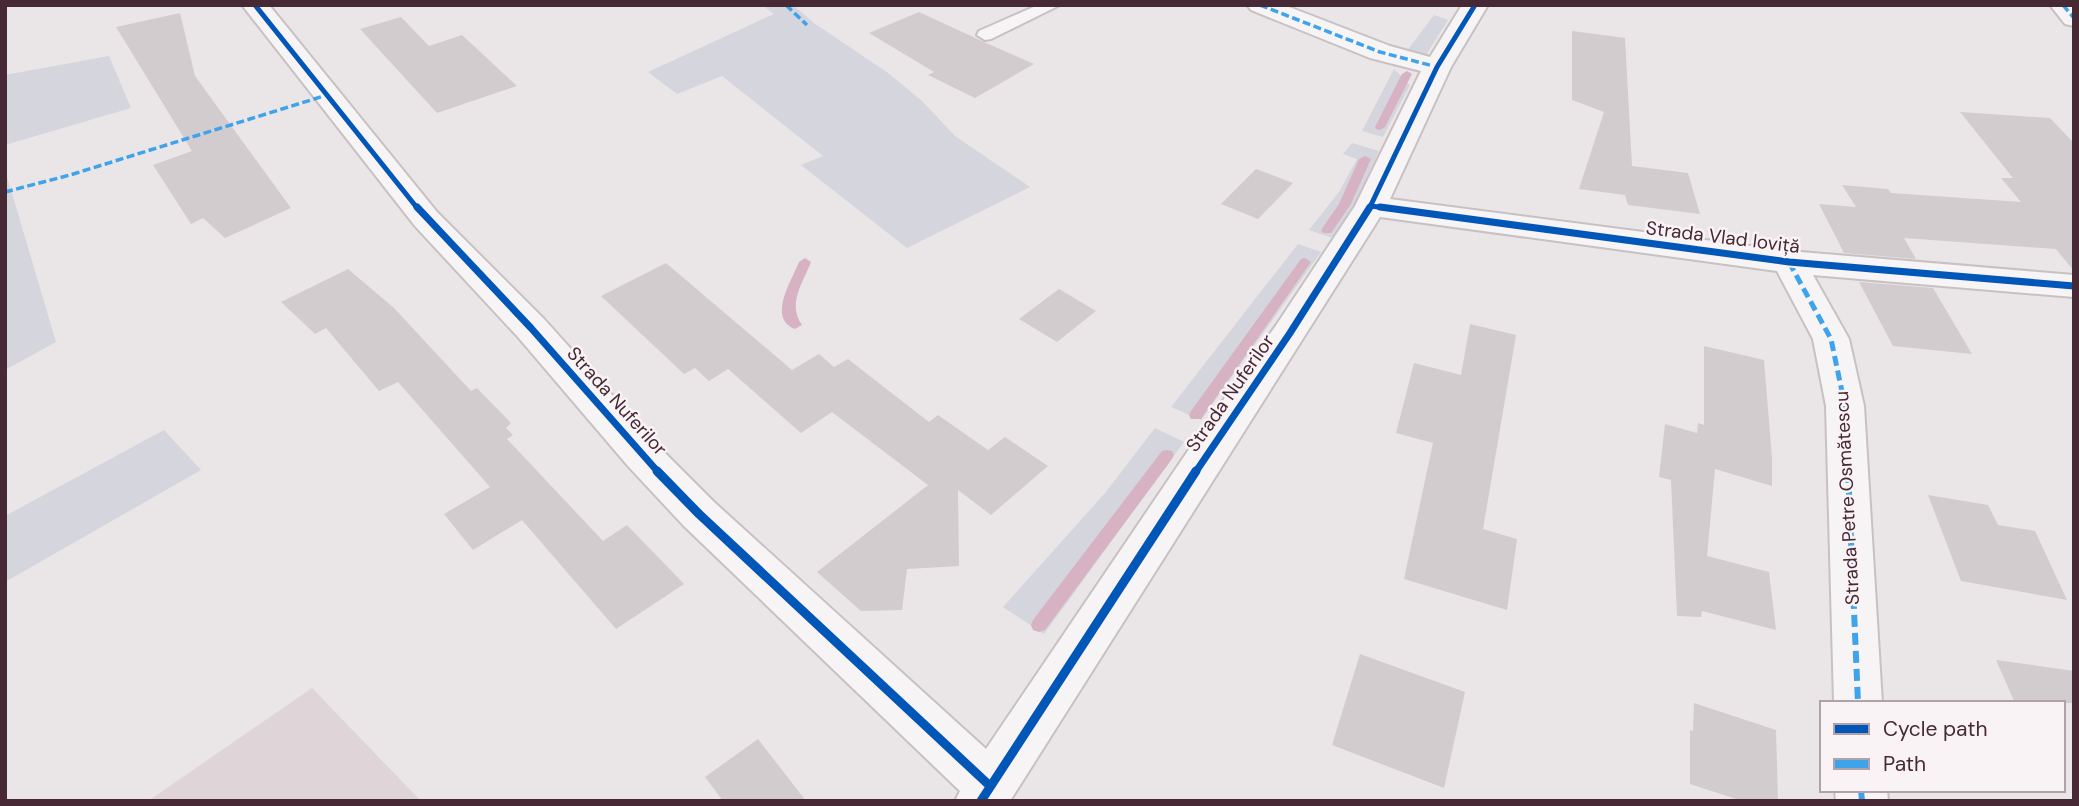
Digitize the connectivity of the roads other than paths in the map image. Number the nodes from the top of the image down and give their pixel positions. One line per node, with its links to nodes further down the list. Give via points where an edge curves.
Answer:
1 (255, 5): 13 (street, Strada Nuferilor, via 426,219 531,328 642,455)
2 (1052, 5): 7 (lane)
3 (1260, 5): 8 (street, via 1380,52)
4 (1475, 5): 8 (street, Strada Nuferilor)
5 (2063, 5): 6 (street)
6 (2074, 18)
7 (985, 35)
8 (1437, 67): 9 (street, Strada Nuferilor)
9 (1371, 206): 10 (street, Strada Vlad Ioviță); 13 (street, Strada Nuferilor)
10 (1790, 262): 11 (street, Strada Vlad Ioviță); 12 (street, Strada Petre Osmătescu, via 1831,339 1845,406)
11 (2074, 286)
12 (1858, 701)
13 (985, 793)

